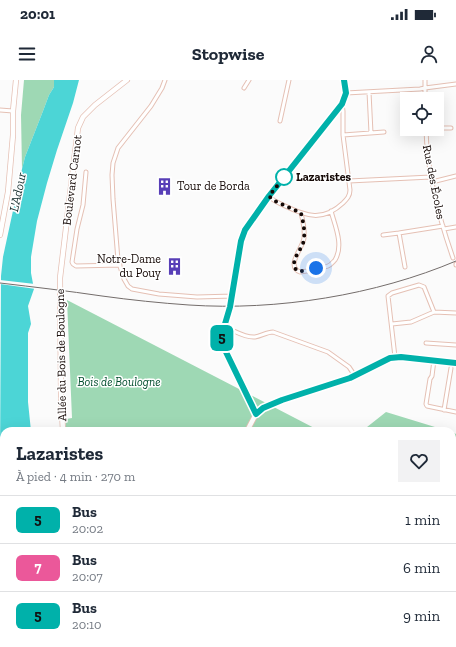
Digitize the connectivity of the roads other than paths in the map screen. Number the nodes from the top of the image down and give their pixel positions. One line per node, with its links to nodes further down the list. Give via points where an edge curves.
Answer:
1 (16, 80): 16 (street)
2 (127, 80): 40 (street, Boulevard Carnot, via 95,105 83,117 78,128)
3 (165, 80): 38 (street, via 151,106 118,148 113,163 113,200)
4 (249, 80): 9 (street)
5 (289, 80): 17 (street)
6 (344, 80): 13 (street)
7 (425, 80): 10 (street)
8 (456, 84): 10 (street)
9 (244, 88)
10 (425, 88): 11 (street); 12 (street)
11 (369, 92): 13 (street); 21 (street)
12 (425, 92)
13 (346, 93): 14 (street)
14 (342, 104): 22 (street); 29 (street)
15 (0, 110): 16 (street)
16 (13, 112): 35 (street, via 8,192)
17 (280, 121)
18 (444, 128): 19 (street)
19 (451, 128)
20 (384, 132): 21 (street)
21 (371, 133): 22 (street)
22 (343, 134): 27 (street)
23 (426, 136): 26 (street, Rue des Écoles)
24 (86, 172): 38 (street, via 83,205 72,262 76,266)
25 (456, 176): 28 (street)
26 (431, 177): 27 (street); 28 (street, Rue des Écoles)
27 (349, 181): 30 (street, via 349,197)
28 (432, 182): 32 (street, Rue des Écoles)
29 (269, 196): 31 (street); 41 (street, via 245,230)
30 (331, 211): 31 (street, via 314,216); 31 (street, via 339,240 334,261 328,266 300,272 295,268 294,261 305,236)
31 (301, 213)
32 (443, 228): 33 (street); 34 (street); 37 (street, Rue des Écoles)
33 (456, 228)
34 (400, 233): 36 (street); 39 (street)
35 (0, 235)
36 (382, 235)
37 (453, 258)
38 (120, 265): 41 (street, via 126,284 132,288 159,294)
39 (405, 267)
40 (60, 278): 56 (street, Allée du Bois de Boulogne)
41 (232, 296): 45 (street)
42 (434, 312): 43 (street); 44 (street, via 411,322); 44 (street, via 424,287 419,285 388,296)
43 (456, 313)
44 (392, 324): 48 (street)
45 (224, 327): 52 (street, via 254,337 273,332 320,348 349,367); 55 (street, via 223,346)
46 (426, 343): 47 (street)
47 (456, 345)
48 (395, 357): 49 (street); 52 (street)
49 (434, 360): 50 (street); 53 (street, via 426,404)
50 (456, 363)
51 (451, 368): 53 (street)
52 (355, 376): 55 (street, via 282,400)
53 (444, 410): 54 (street)
54 (456, 412)
55 (256, 414): 57 (street)
56 (63, 427)
57 (249, 427)

